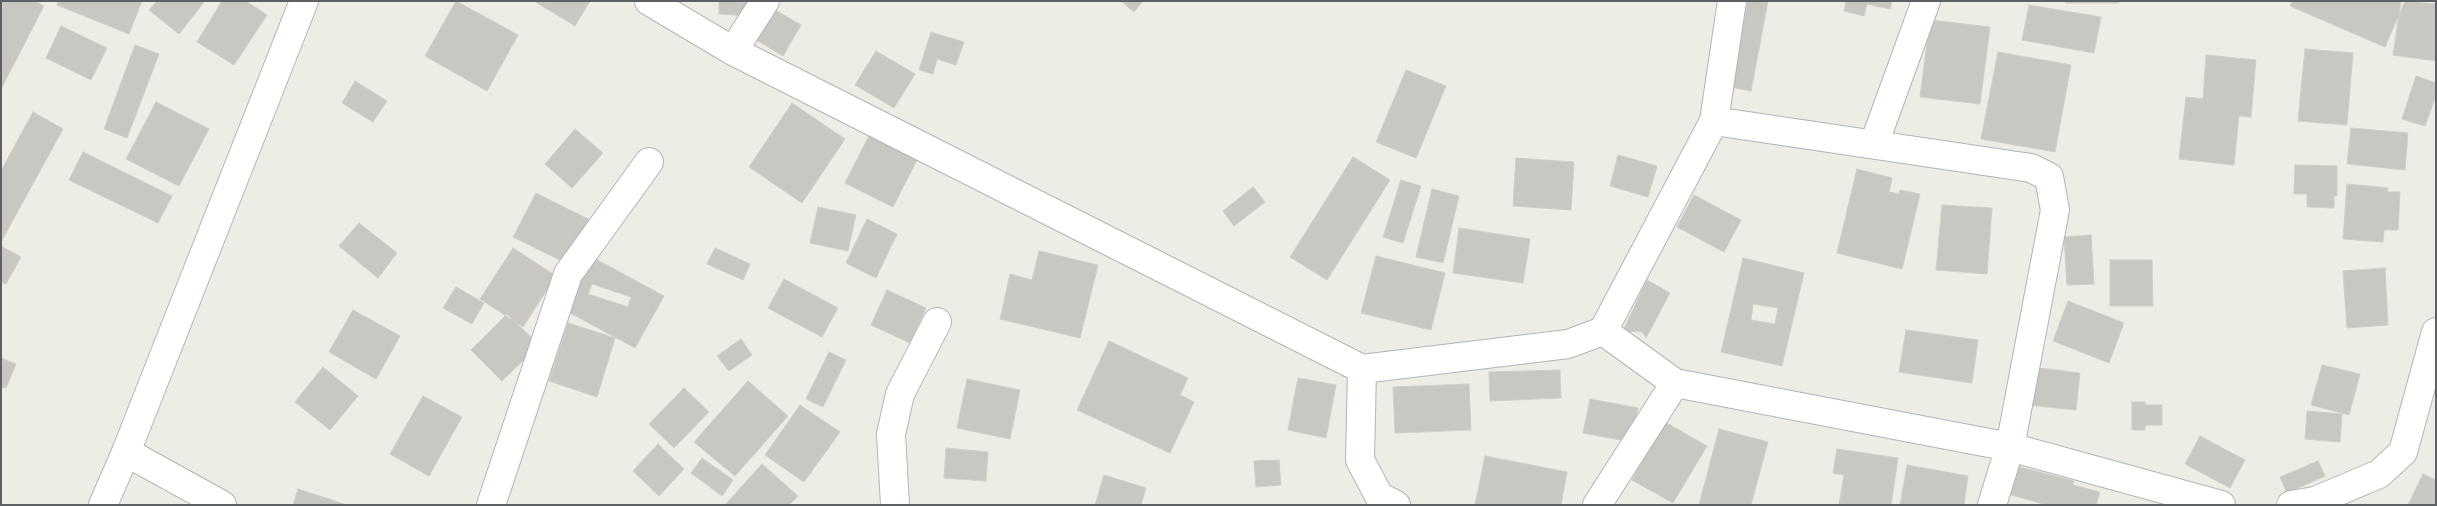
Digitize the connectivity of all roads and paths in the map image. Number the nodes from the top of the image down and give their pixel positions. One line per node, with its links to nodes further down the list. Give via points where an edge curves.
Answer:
1 (304, 1): 16 (street)
2 (649, 1): 6 (street)
3 (765, 1): 6 (street)
4 (1732, 1): 7 (street)
5 (1926, 1): 8 (street)
6 (733, 51): 13 (street)
7 (1714, 121): 8 (street); 11 (street)
8 (1874, 144): 15 (street, via 2031,168 2049,177 2055,210)
9 (650, 162): 20 (street, via 568,274)
10 (937, 322): 21 (street, via 900,394 891,434)
11 (1603, 332): 13 (street, via 1568,344); 14 (street)
12 (2436, 332): 25 (street, via 2404,452 2379,474 2315,501)
13 (1362, 369): 22 (street, via 1360,460 1379,496)
14 (1676, 383): 15 (street); 23 (street)
15 (2010, 447): 17 (street); 24 (street)
16 (126, 452): 18 (street); 19 (street)
17 (2210, 504)
18 (103, 505)
19 (222, 505)
20 (491, 505)
21 (895, 505)
22 (1396, 505)
23 (1597, 505)
24 (1992, 505)
25 (2291, 505)

